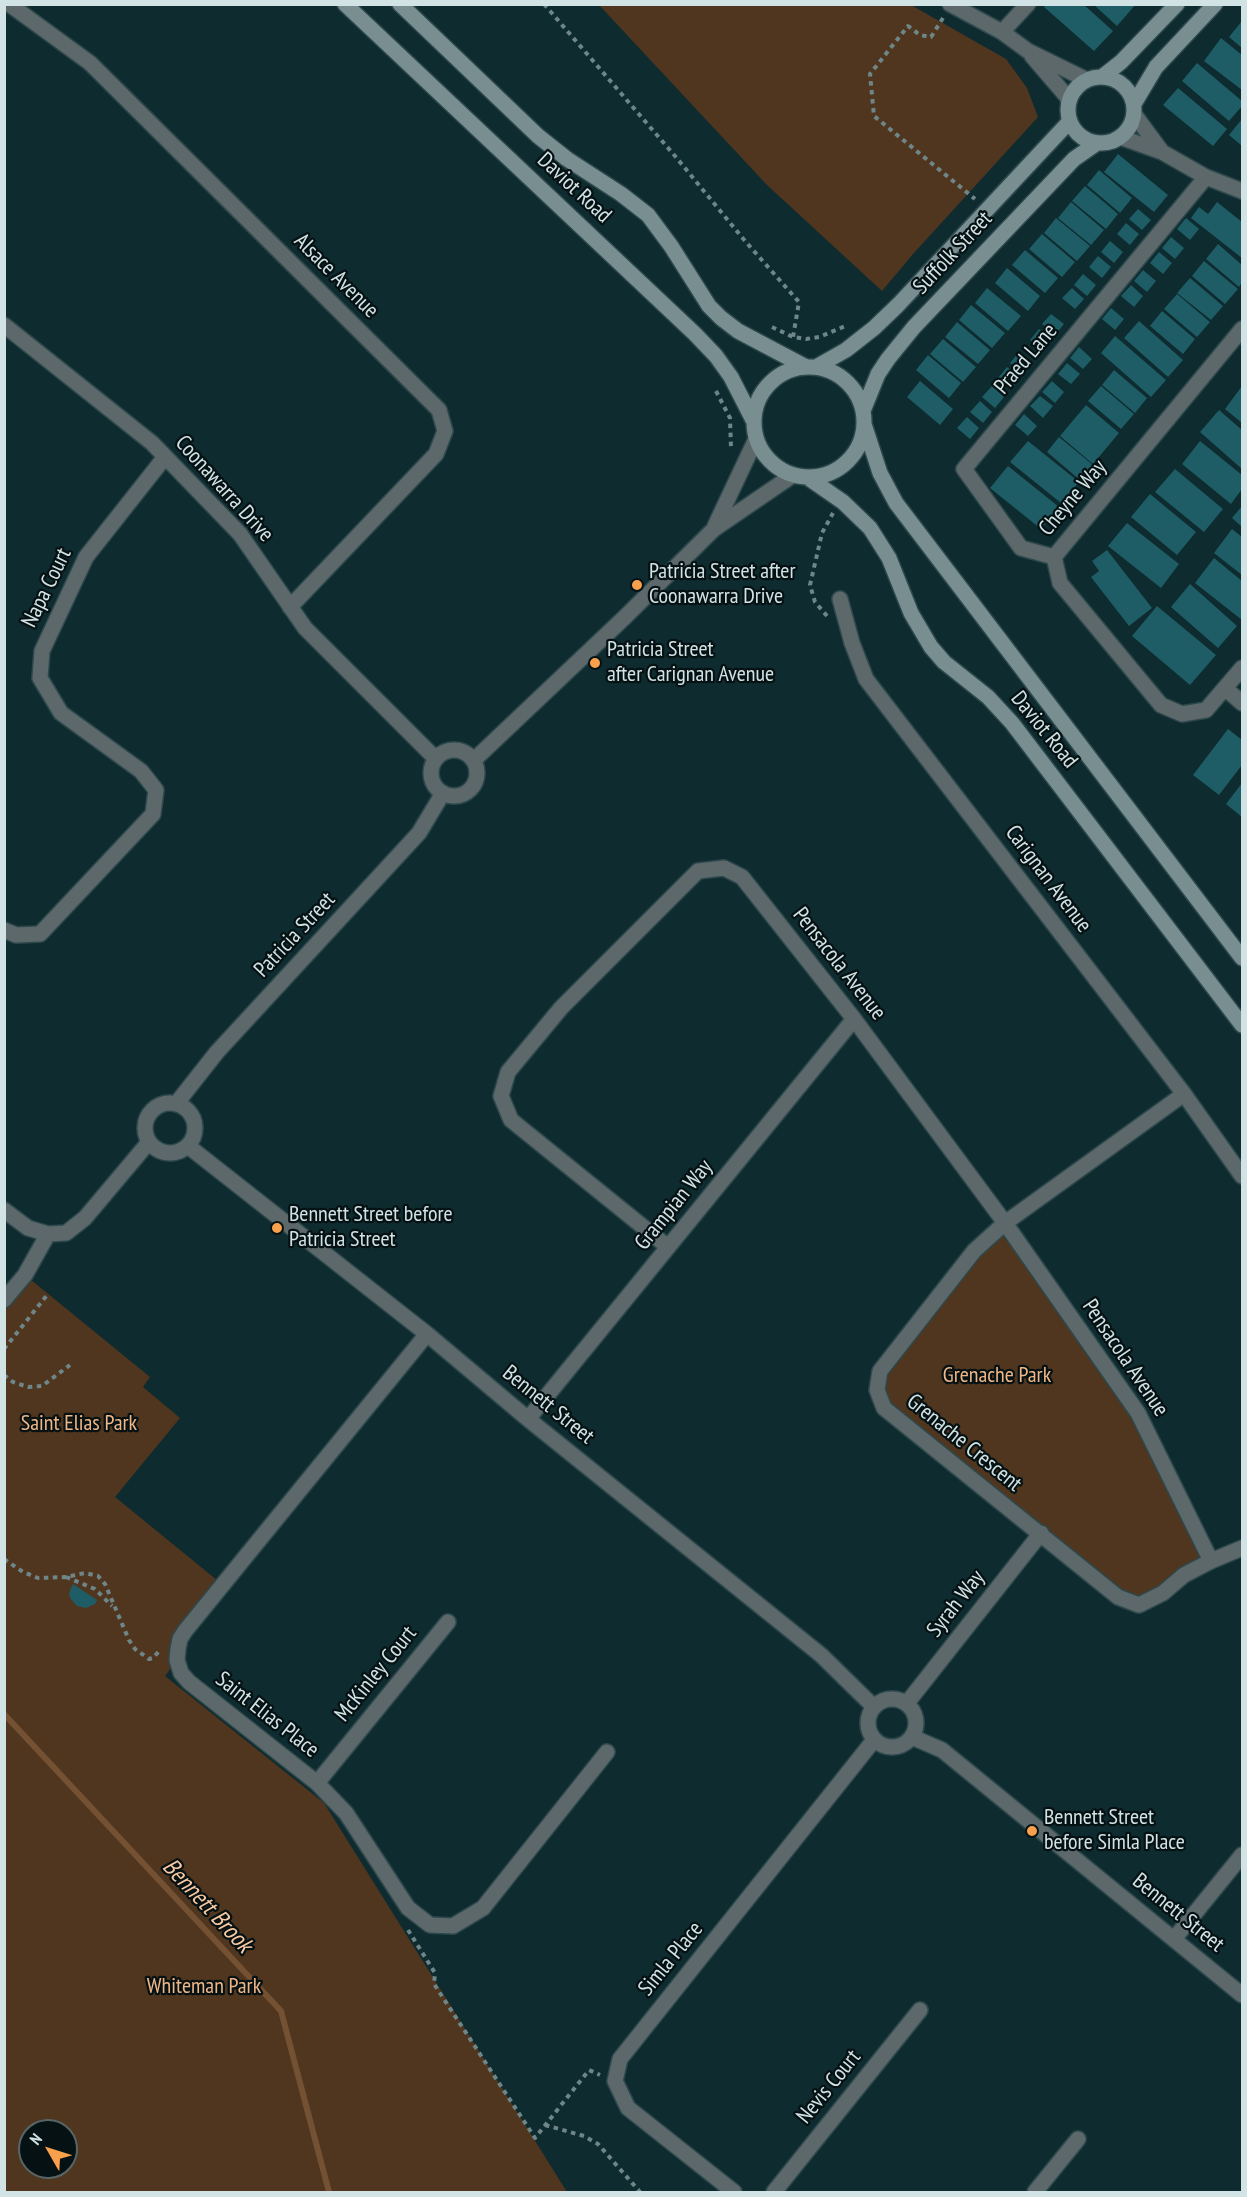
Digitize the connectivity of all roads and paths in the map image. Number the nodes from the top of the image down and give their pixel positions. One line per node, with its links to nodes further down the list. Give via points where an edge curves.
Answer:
1 (9, 4): 35 (street, Alsace Avenue, via 90,63 439,410 445,431 436,454)
2 (345, 4): 28 (street, Daviot Road, via 695,334 731,377)
3 (400, 4): 26 (street, Daviot Road, via 538,136 648,215 709,306 722,318 738,331)
4 (544, 4): 25 (path, via 799,302)
5 (1028, 4): 9 (street)
6 (1177, 4): 11 (street, via 1121,62)
7 (1215, 4): 13 (street, via 1156,67)
8 (947, 11): 9 (street); 20 (path, via 931,37 908,26 870,74 873,116)
9 (1002, 32): 10 (street)
10 (1028, 51): 11 (street); 12 (street)
11 (1095, 78): 12 (street, via 1073,91); 13 (street, via 1113,79 1123,85 1130,93)
12 (1069, 99): 14 (street)
13 (1134, 109): 15 (street, via 1132,123); 17 (street)
14 (1069, 122): 16 (street, via 1080,136); 26 (street, Suffolk Street, via 874,328 846,350)
15 (1120, 137): 16 (street); 17 (street)
16 (1097, 143): 27 (street, Suffolk Street, via 1074,159 914,327 878,374)
17 (1162, 152): 18 (street)
18 (1206, 177): 19 (street); 33 (street, Praed Lane, via 964,469 1021,548)
19 (1242, 191)
20 (975, 200)
21 (854, 322): 25 (path, via 819,337)
22 (4, 325): 30 (street, Coonawarra Drive)
23 (772, 327): 25 (path)
24 (1242, 329): 33 (street, Cheyne Way)
25 (793, 337)
26 (811, 367): 27 (street, via 843,378 856,392); 28 (street, via 786,372 769,383)
27 (864, 417): 31 (street, via 857,449 849,459 829,473); 43 (street, Daviot Road, via 880,473 896,503)
28 (753, 420): 29 (street)
29 (756, 439): 31 (street, via 770,462); 32 (street)
30 (165, 457): 35 (street, Coonawarra Drive, via 240,534); 42 (street, Napa Court, via 86,556 42,651 40,678 62,713 141,771 156,790 153,814 40,934 16,935)
31 (800, 476): 32 (street); 45 (street, Daviot Road, via 843,502 870,528 889,558 911,613 931,647 1012,723)
32 (714, 529): 40 (street)
33 (1053, 557): 37 (street, Cheyne Way, via 1060,583 1161,705 1182,714 1206,710)
34 (840, 599): 46 (street, Carignan Avenue, via 866,679)
35 (290, 607): 39 (street, Coonawarra Drive, via 305,628)
36 (1242, 669): 37 (street, Cheyne Way)
37 (1226, 689): 38 (street)
38 (1242, 703)
39 (436, 759): 40 (street, via 451,750 468,754); 41 (street, via 432,778)
40 (474, 760): 41 (street, via 474,786 460,796)
41 (443, 793): 47 (street, Patricia Street, via 419,833 217,1052)
42 (4, 930)
43 (1242, 958)
44 (854, 1019): 52 (street, Pensacola Avenue); 54 (street, Grampian Way); 54 (street, Pensacola Avenue, via 742,877 724,868 698,871 561,1008 508,1072 501,1096 511,1120)
45 (1242, 1024)
46 (1184, 1094): 50 (street, Carignan Avenue); 52 (street, Grenache Crescent)
47 (176, 1104): 48 (street, via 152,1111 145,1126); 49 (street, via 194,1122 193,1139)
48 (149, 1142): 49 (street, via 155,1149 172,1153); 53 (street, via 85,1218 66,1233)
49 (188, 1146): 57 (street, Bennett Street)
50 (1242, 1176)
51 (4, 1210): 53 (street, via 28,1228)
52 (1005, 1223): 62 (street, Grenache Crescent, via 974,1251 880,1371 877,1390 884,1408); 65 (street, Pensacola Avenue, via 1138,1413)
53 (48, 1234): 56 (street, via 25,1275)
54 (668, 1247): 61 (street, Grampian Way)
55 (48, 1294): 58 (path)
56 (4, 1300)
57 (427, 1334): 61 (street, Bennett Street); 75 (street, Saint Elias Place, via 180,1640 177,1660 189,1682)
58 (4, 1349)
59 (70, 1365): 60 (path, via 42,1386 28,1387)
60 (4, 1375)
61 (528, 1419): 71 (street, Bennett Street, via 821,1655)
62 (1041, 1533): 65 (street, Grenache Crescent, via 1118,1597 1139,1605); 70 (street, Syrah Way)
63 (1242, 1548): 65 (street, Grenache Crescent)
64 (4, 1559): 66 (path, via 38,1578)
65 (1211, 1561)
66 (66, 1577): 67 (path, via 95,1589); 67 (path, via 88,1573 100,1577)
67 (118, 1615): 69 (path, via 132,1645)
68 (448, 1622): 75 (street, McKinley Court)
69 (149, 1659)
70 (907, 1703): 71 (street, via 889,1698); 72 (street, via 917,1719)
71 (874, 1707): 73 (street, via 868,1724)
72 (912, 1737): 73 (street, via 898,1747); 78 (street, Bennett Street, via 942,1750)
73 (874, 1740): 81 (street, Simla Place, via 620,2059)
74 (607, 1752): 77 (street, Saint Elias Place, via 483,1908 453,1926 442,1926 430,1925)
75 (316, 1783): 77 (street, Saint Elias Place, via 346,1813)
76 (1242, 1855): 78 (street)
77 (408, 1908): 82 (path, via 403,1923 435,1972 434,1984 535,2138)
78 (1174, 1939): 79 (street, Bennett Street)
79 (1242, 1995)
80 (920, 2010): 86 (street, Nevis Court)
81 (615, 2081): 82 (path, via 589,2070); 85 (street, via 628,2108)
82 (545, 2125): 84 (path, via 598,2144)
83 (1078, 2139): 87 (street)
84 (640, 2193)
85 (734, 2193)
86 (774, 2193)
87 (1035, 2193)

